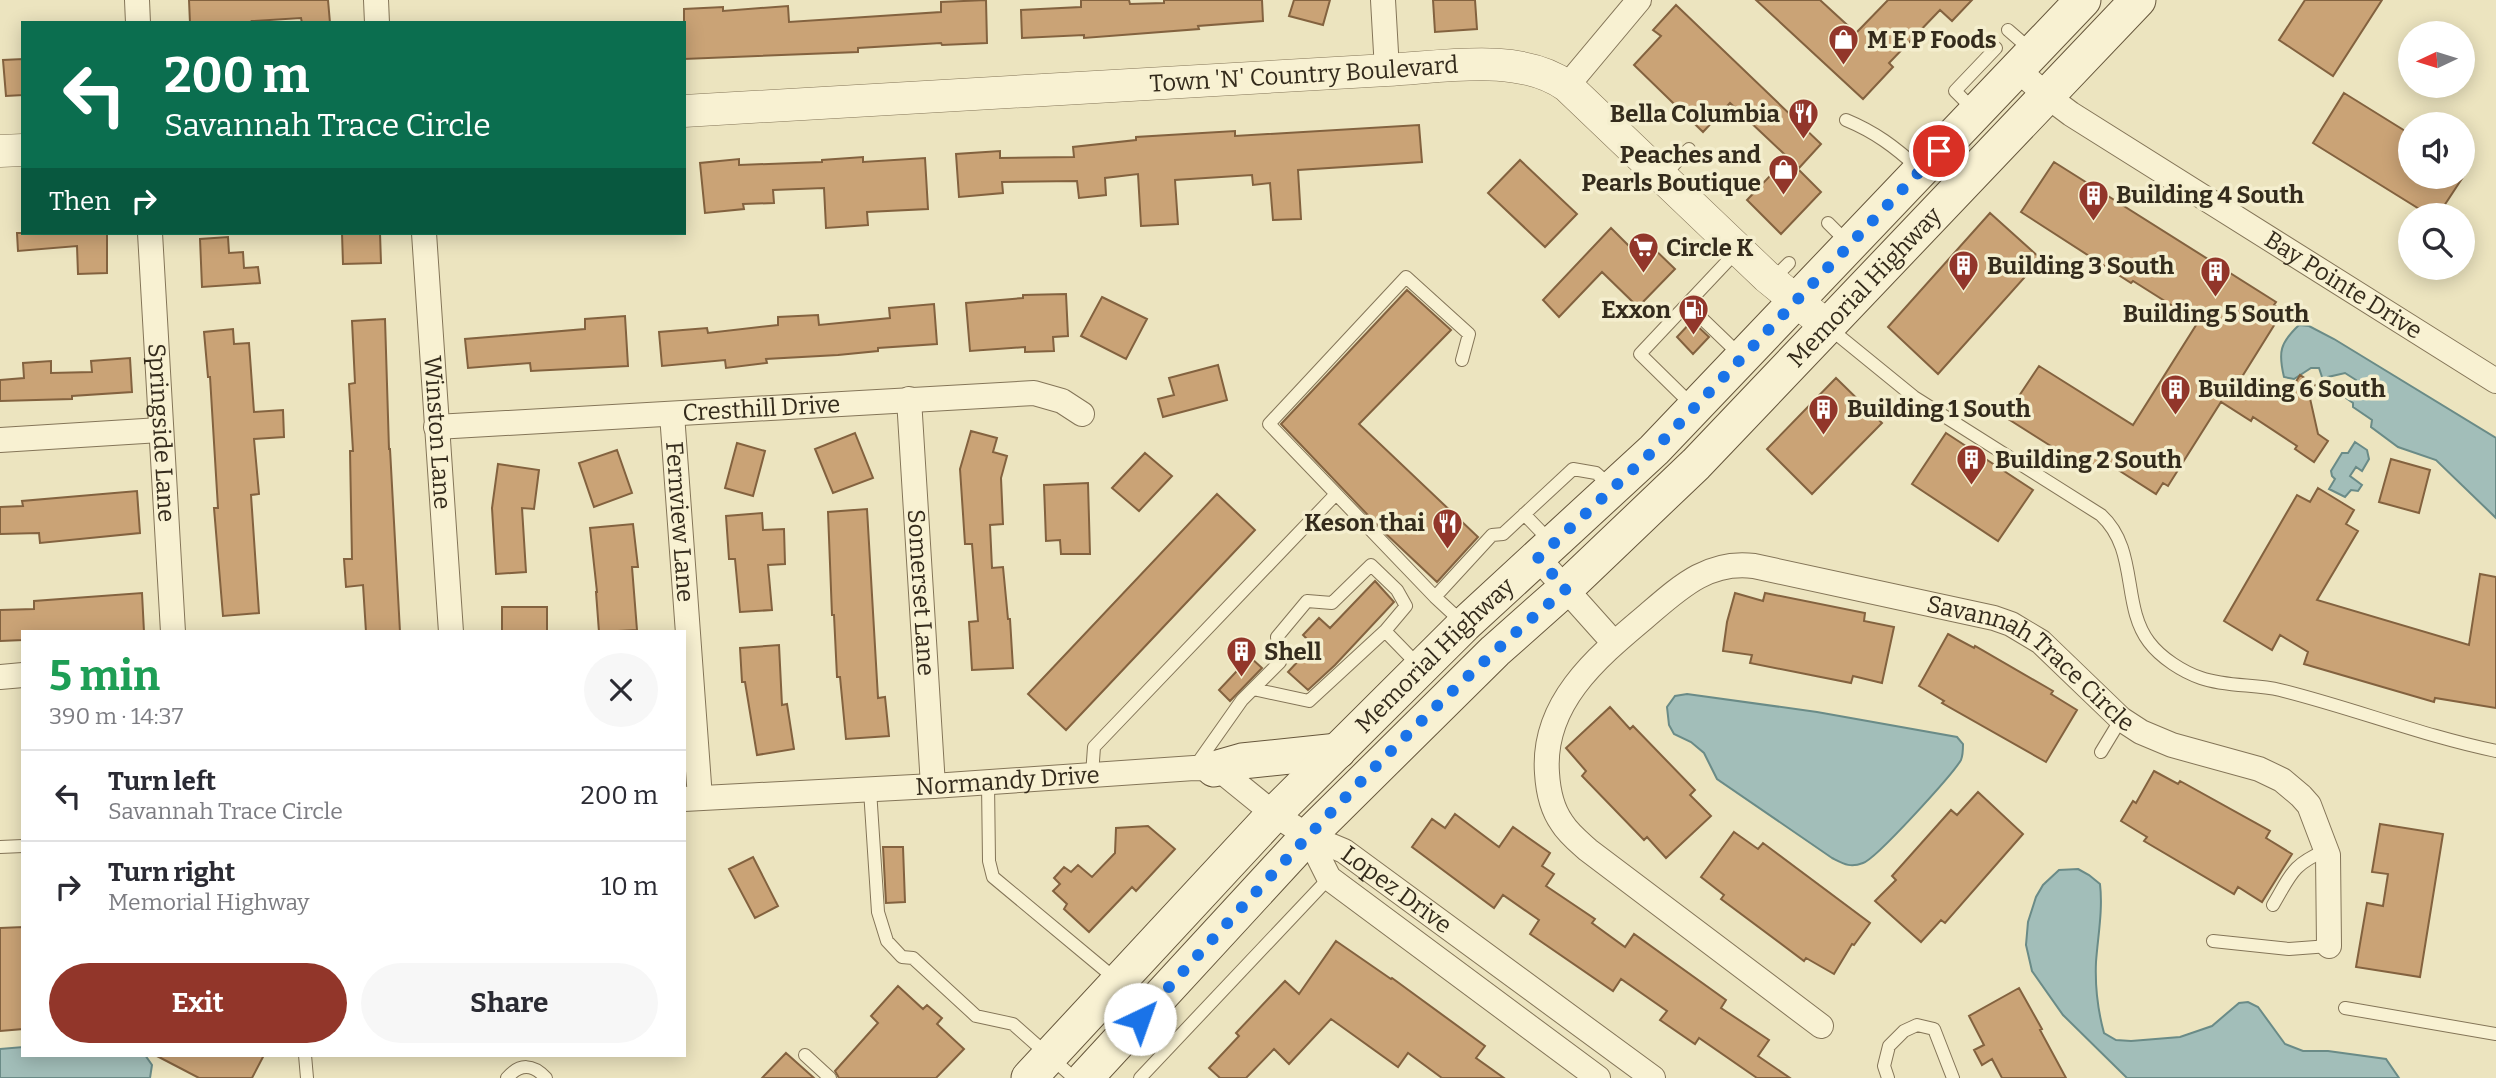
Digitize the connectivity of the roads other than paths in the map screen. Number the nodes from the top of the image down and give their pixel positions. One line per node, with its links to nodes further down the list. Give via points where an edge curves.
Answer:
1 (137, 0): 7 (street)
2 (376, 0): 8 (street)
3 (1383, 0): 10 (street)
4 (1639, 0): 11 (street)
5 (2138, 0): 12 (main road, Memorial Highway)
6 (2076, 2): 9 (main road, Memorial Highway)
7 (138, 21)
8 (377, 21)
9 (2014, 50): 12 (street, Bay Pointe Drive); 18 (main road, Memorial Highway, via 1976,112)
10 (1387, 70): 11 (street, Town 'N' Country Boulevard, via 1504,64 1533,69); 13 (street, Town 'N' Country Boulevard)
11 (1567, 86): 19 (street, Town 'N' Country Boulevard)
12 (2047, 96): 25 (main road, Memorial Highway); 28 (street, Bay Pointe Drive)
13 (686, 111)
14 (1846, 120): 18 (lane, via 1896,147)
15 (1689, 149): 19 (lane)
16 (21, 150): 17 (street)
17 (0, 152)
18 (1920, 171): 23 (main road, Memorial Highway)
19 (1662, 177): 22 (street, Town 'N' Country Boulevard)
20 (149, 235): 34 (street, Springside Lane)
21 (424, 235): 33 (street, Winston Lane)
22 (1738, 249): 23 (street, Town 'N' Country Boulevard); 24 (lane)
23 (1786, 282): 25 (street, Town 'N' Country Boulevard); 26 (main road, Memorial Highway)
24 (1688, 305): 26 (lane); 30 (lane, via 1640,354)
25 (1827, 326): 40 (main road, Memorial Highway, via 1696,464); 55 (lane, via 1914,397 2112,525 2124,553 2143,632 2156,650 2183,670 2215,682 2278,690)
26 (1743, 357): 30 (main road, Memorial Highway)
27 (1462, 360): 37 (lane, via 1469,334 1406,278 1269,425)
28 (2496, 382)
29 (909, 399): 31 (street, Cresthill Drive); 32 (street, Cresthill Drive, via 1034,393 1062,401); 60 (street, Somerset Lane)
30 (1695, 407): 36 (main road, Memorial Highway)
31 (672, 414): 33 (street, Cresthill Drive); 45 (street, Fernview Lane)
32 (1082, 414)
33 (436, 427): 44 (street, Winston Lane)
34 (160, 430): 35 (street); 43 (street, Springside Lane)
35 (0, 440)
36 (1614, 488): 38 (lane, via 1596,473 1573,469); 39 (main road, Memorial Highway)
37 (1336, 494): 41 (lane); 58 (lane, via 1094,747)
38 (1524, 514): 39 (lane); 41 (lane, via 1503,534 1492,535)
39 (1546, 551): 40 (street); 42 (main road, Memorial Highway)
40 (1566, 589): 47 (street); 64 (main road, Memorial Highway, via 1495,651)
41 (1435, 597): 42 (lane)
42 (1464, 625): 48 (main road, Memorial Highway)
43 (173, 630)
44 (451, 630)
45 (683, 630)
46 (1385, 631): 48 (lane); 52 (lane, via 1309,701); 52 (lane, via 1406,606 1397,590 1371,565 1332,603 1307,601 1277,636 1280,662)
47 (1614, 643): 53 (street, Savannah Trace Circle, via 1703,572 1754,566 2011,624 2055,654); 74 (street, Savannah Trace Circle, via 1572,687 1554,718 1547,779 1562,823 1587,850)
48 (1420, 667): 54 (main road, Memorial Highway)
49 (21, 675): 50 (street)
50 (0, 677)
51 (686, 683): 62 (street, Fernview Lane)
52 (1253, 689): 57 (lane, via 1242,700)
53 (2121, 719): 56 (lane); 67 (street, Savannah Trace Circle, via 2172,745 2246,765 2292,787 2309,805)
54 (1338, 751): 57 (main road); 63 (main road, Memorial Highway)
55 (2496, 751)
56 (2101, 752)
57 (1204, 768): 58 (street, Normandy Drive); 63 (street, via 1237,783)
58 (1092, 775): 59 (street, Normandy Drive)
59 (988, 783): 60 (street, Normandy Drive); 72 (lane, via 993,877)
60 (933, 786): 61 (street, Normandy Drive)
61 (870, 790): 62 (street, Normandy Drive); 78 (lane, via 878,912 887,941 902,957 913,958 976,1016 1013,1024)
62 (692, 798)
63 (1274, 814): 64 (street); 72 (main road, Memorial Highway)
64 (1308, 836): 68 (street, Lopez Drive); 83 (main road, Memorial Highway); 86 (street, Lopez Drive, via 1344,850)
65 (21, 846): 66 (lane)
66 (0, 847)
67 (2326, 850): 69 (lane, via 2295,867); 71 (street, Savannah Trace Circle)
68 (1329, 878): 84 (lane); 85 (street, Lopez Drive)
69 (2273, 905)
70 (2213, 941): 71 (lane, via 2289,949)
71 (2329, 946)
72 (1119, 981): 78 (main road, Memorial Highway)
73 (2345, 1008): 75 (lane)
74 (1821, 1027)
75 (2496, 1034)
76 (805, 1055): 82 (lane)
77 (305, 1057): 79 (lane)
78 (1051, 1070)
79 (307, 1078)
80 (507, 1078): 81 (lane, via 516,1069 529,1066)
81 (546, 1078)
82 (830, 1078)
83 (1085, 1078)
84 (1140, 1078)
85 (1598, 1078)
86 (1653, 1078)
87 (1888, 1078): 88 (lane, via 1884,1066 1889,1046 1917,1025 1934,1029)
88 (1953, 1078)

